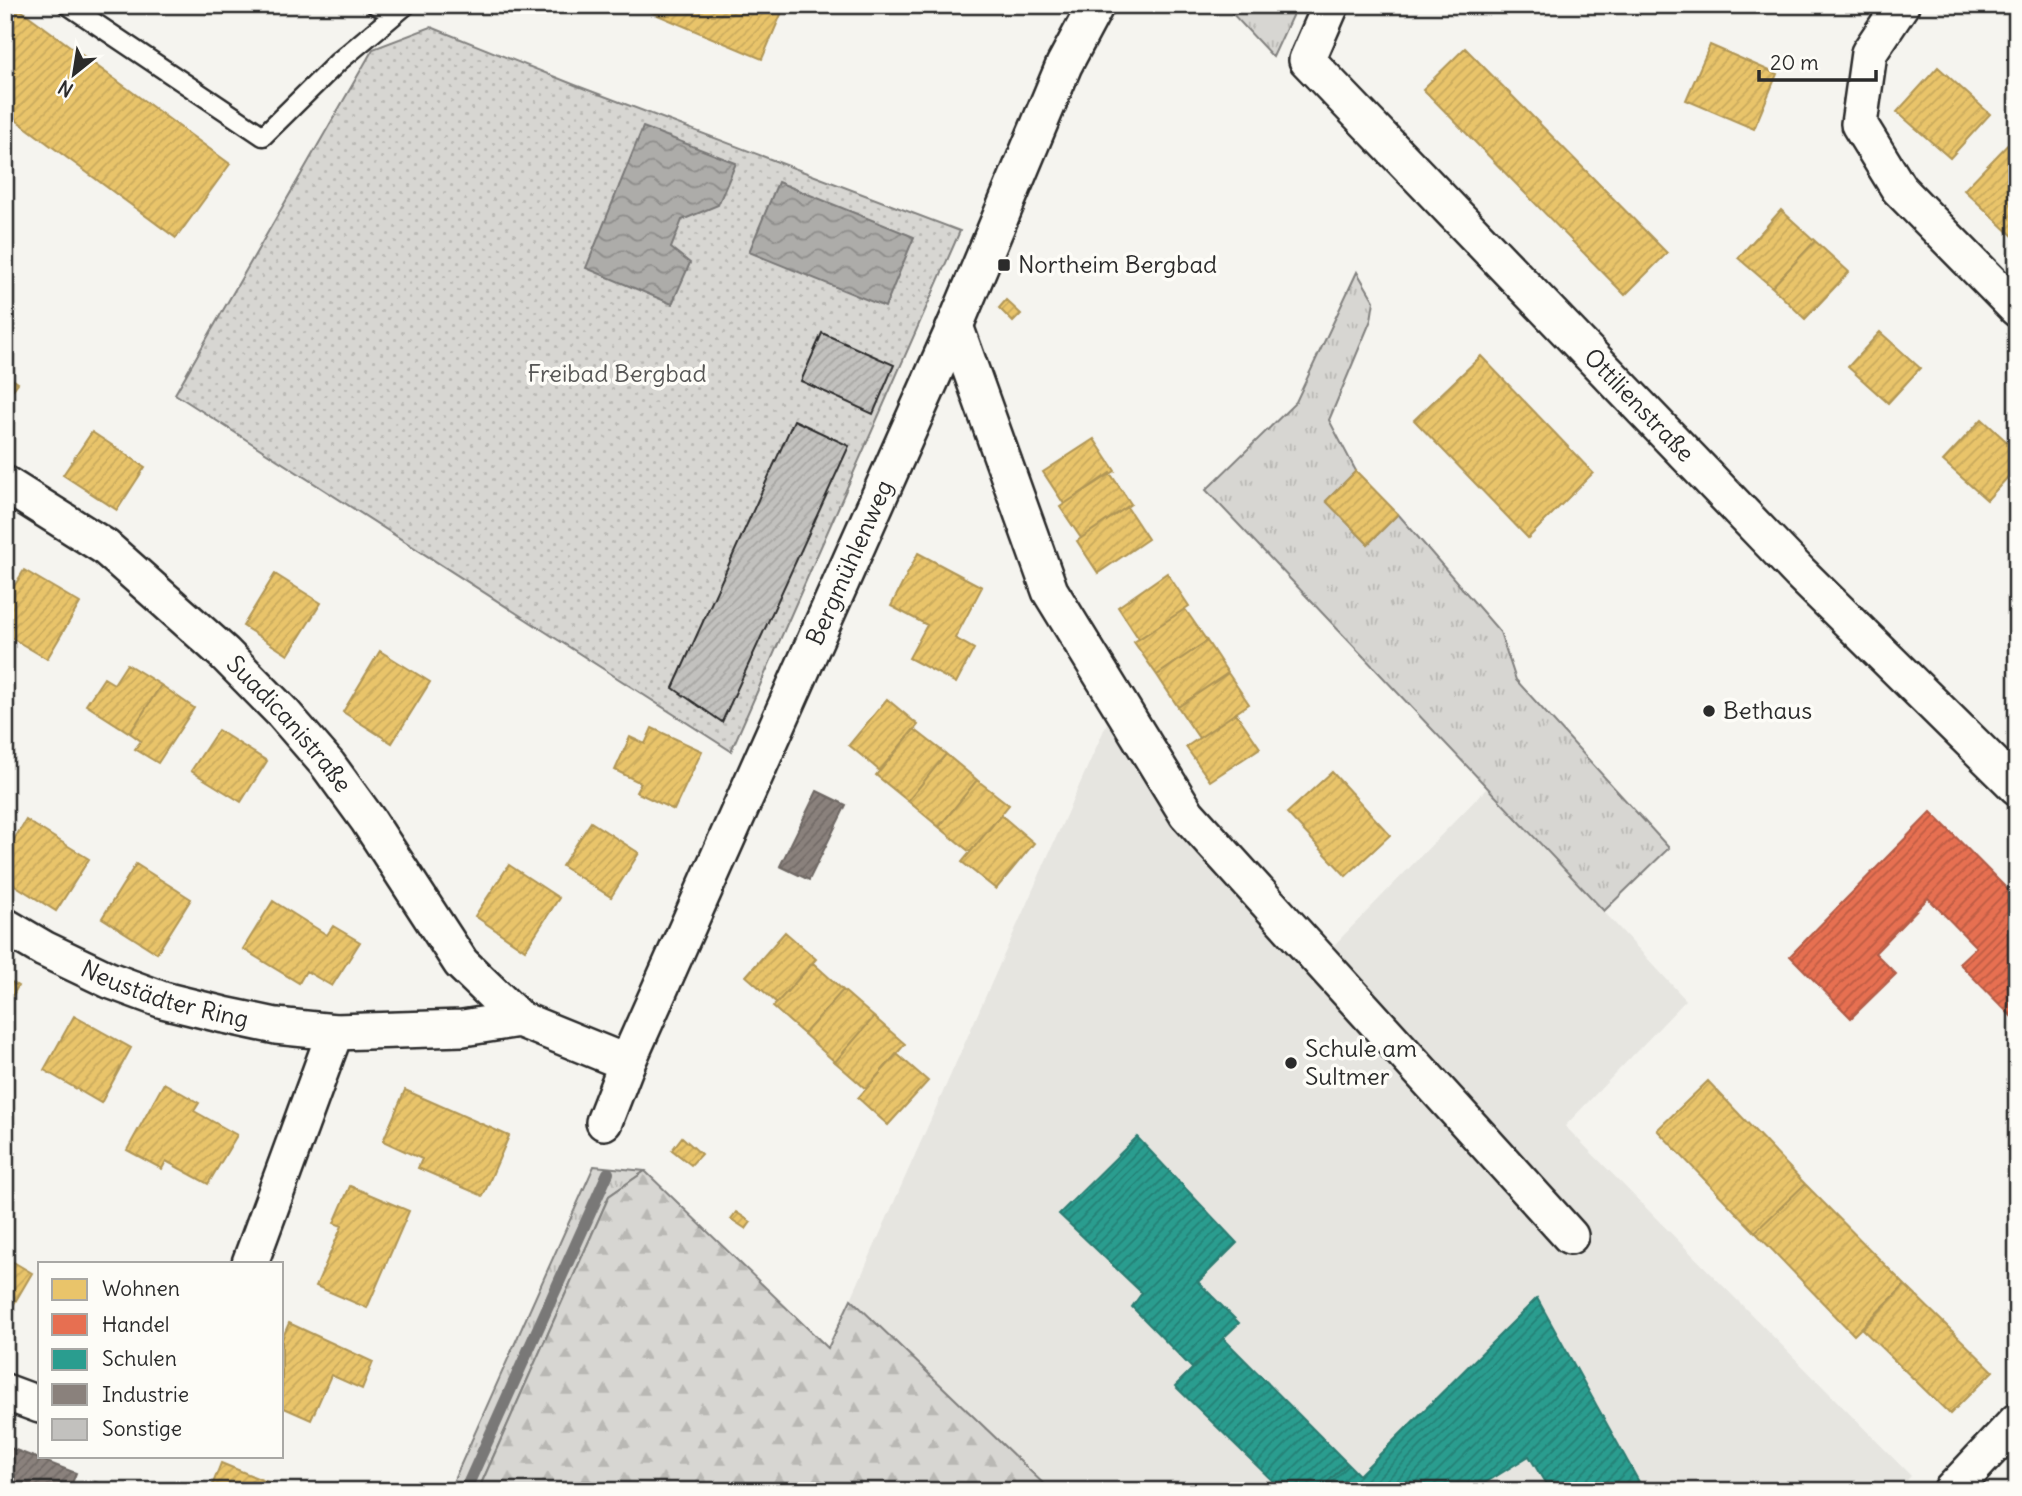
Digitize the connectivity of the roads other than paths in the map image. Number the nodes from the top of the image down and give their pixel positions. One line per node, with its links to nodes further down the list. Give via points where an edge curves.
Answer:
1 (68, 5): 6 (lane, via 263,136)
2 (376, 5): 6 (lane)
3 (1096, 5): 8 (street, Bergmühlenweg, via 1064,65)
4 (1331, 5): 10 (street, Ottilienstraße, via 1307,60 1799,572)
5 (1901, 5): 7 (street, via 1869,53 1859,124 1899,189)
6 (400, 9)
7 (2017, 309)
8 (955, 326): 14 (street, Bergmühlenweg); 16 (street, via 1050,591 1187,814)
9 (5, 484): 12 (street, Suadicanistraße, via 105,547 224,653 283,713 368,820 461,963)
10 (2017, 787)
11 (5, 926): 13 (street, Neustädter Ring, via 44,950 163,1000 276,1026)
12 (519, 1019): 13 (street, Neustädter Ring, via 463,1028); 14 (street)
13 (335, 1032): 17 (street)
14 (627, 1063): 15 (street, Bergmühlenweg)
15 (604, 1122)
16 (1570, 1236)
17 (250, 1262)
18 (5, 1392): 19 (street)
19 (38, 1404)
20 (2017, 1421): 21 (street)
21 (1951, 1491)

